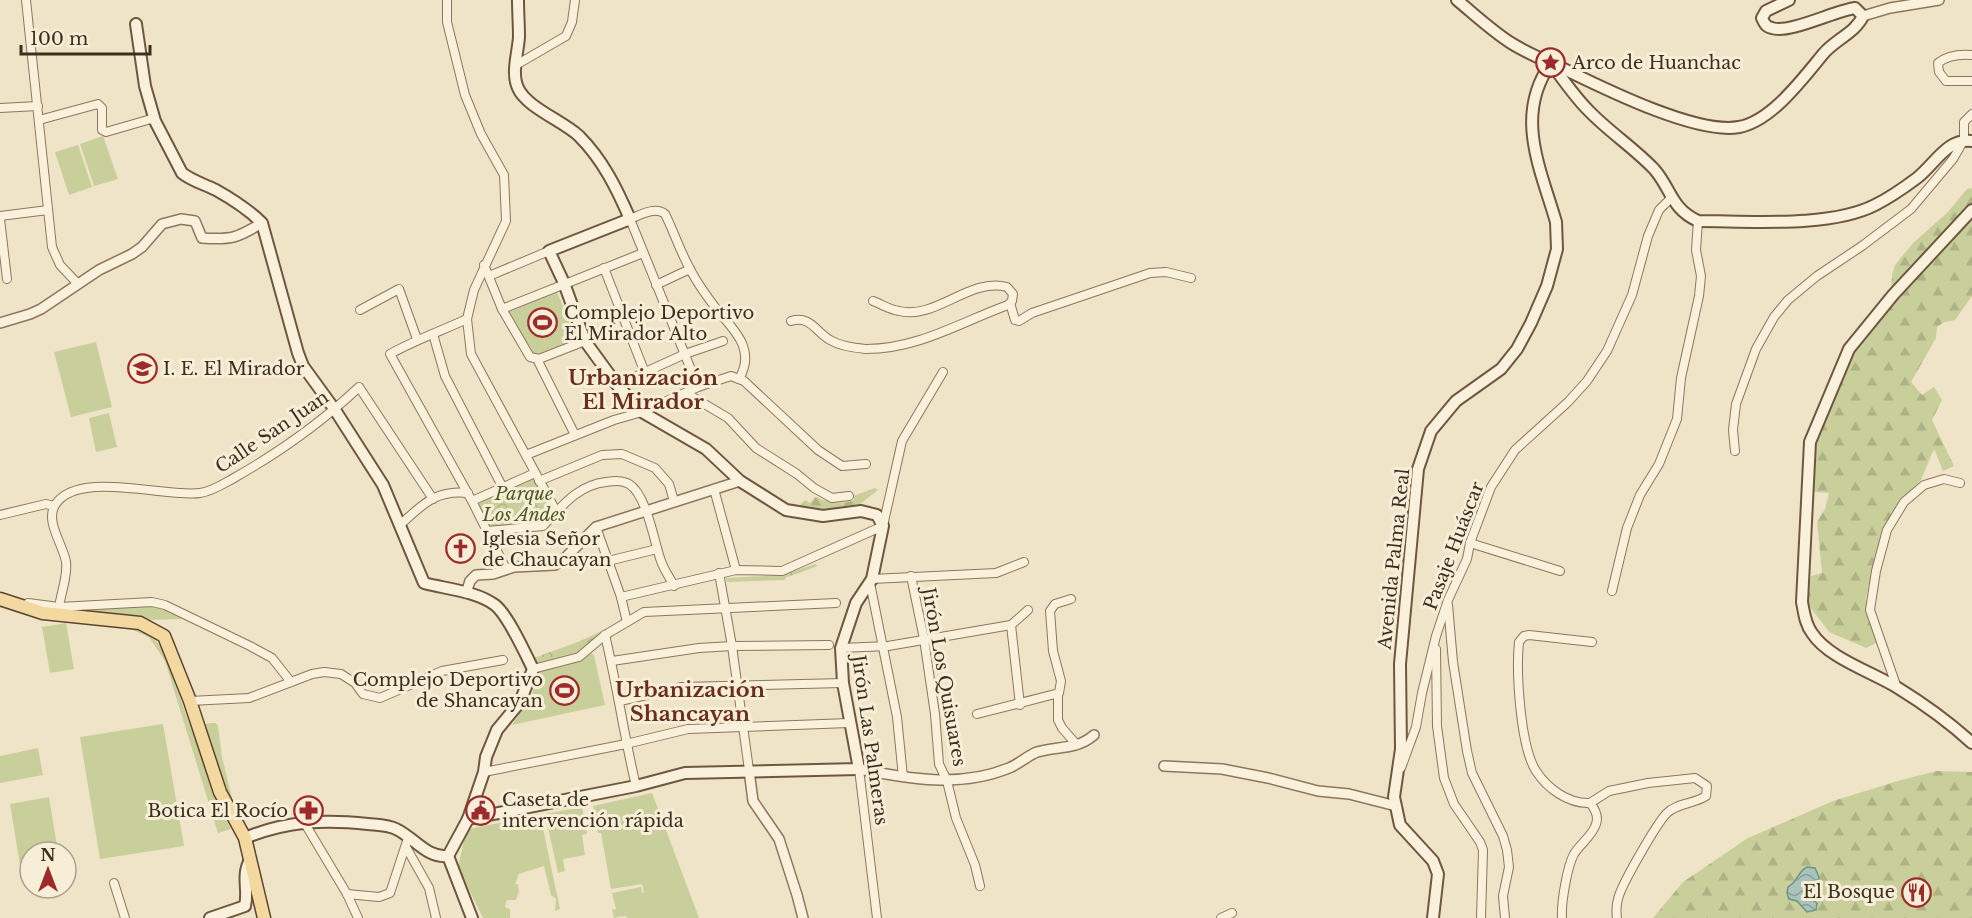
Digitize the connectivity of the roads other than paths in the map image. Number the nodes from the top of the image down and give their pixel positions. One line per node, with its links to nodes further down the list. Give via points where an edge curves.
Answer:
1 (26, 0): 16 (street)
2 (447, 0): 31 (street, via 447,22 465,95 504,175 506,221)
3 (518, 0): 12 (main road)
4 (575, 0): 12 (street, via 566,36)
5 (1457, 0): 11 (main road, via 1510,42)
6 (1789, 0): 8 (main road, via 1766,11 1762,18 1767,26 1784,29 1855,8)
7 (1939, 0): 8 (street)
8 (1863, 16): 13 (main road, via 1769,113 1740,127 1717,127 1676,117)
9 (136, 24): 20 (main road, via 145,86)
10 (1972, 55): 14 (street, via 1945,58 1938,63 1946,81)
11 (1551, 63): 13 (main road); 15 (main road); 137 (main road, Avenida Palma Real, via 1536,89 1531,116 1533,144 1556,222 1557,249 1547,286 1517,349 1501,369 1456,401 1431,431 1418,469 1400,664 1401,749)
12 (516, 64): 26 (main road, via 518,89 527,101 579,136 614,182)
13 (1586, 80): 15 (main road, via 1575,86)
14 (1972, 81)
15 (1574, 93): 22 (main road, via 1654,170)
16 (38, 106): 17 (street); 19 (street)
17 (0, 108)
18 (1972, 114): 21 (street, via 1964,122)
19 (39, 120): 20 (street, via 99,104 102,130 106,132); 23 (street)
20 (155, 121): 28 (main road, via 182,173 217,191)
21 (1968, 141): 27 (main road, via 1947,147 1918,177 1874,205 1828,219); 62 (street, via 1911,209 1817,276 1774,317 1756,349 1736,404)
22 (1671, 198): 27 (main road, via 1682,212); 84 (street, Pasaje Huáscar, via 1659,210 1648,236 1632,295 1607,351 1568,402 1515,450 1491,487)
23 (48, 210): 25 (street); 38 (street, via 55,257)
24 (1972, 210): 121 (main road, via 1849,349 1810,442 1802,602 1805,618 1812,633 1825,646)
25 (0, 218): 36 (street)
26 (630, 219): 29 (main road); 30 (street); 33 (street, via 661,210)
27 (1698, 221): 95 (street, via 1699,296 1677,419 1627,528)
28 (262, 223): 38 (street, via 238,237 217,239 202,238 195,221 170,221 132,254); 59 (main road, via 303,366)
29 (549, 251): 34 (street); 37 (main road)
30 (643, 253): 32 (street); 39 (street)
31 (484, 265): 34 (street); 44 (street)
32 (604, 268): 37 (street); 54 (street)
33 (690, 269): 39 (street); 55 (street, via 738,333 745,352)
34 (489, 276): 42 (street)
35 (1191, 278): 41 (street, via 1150,273 1032,313 1019,321)
36 (7, 279)
37 (564, 283): 42 (street); 49 (main road)
38 (78, 284): 46 (street, via 30,314)
39 (656, 285): 51 (street)
40 (873, 301): 41 (street, via 898,311 919,311 995,285 1012,291)
41 (1010, 303): 45 (street, via 917,343 877,348 843,345 825,337 807,321)
42 (502, 309): 52 (street, via 530,357)
43 (360, 310): 48 (street, via 399,289)
44 (467, 320): 47 (street); 63 (street, via 471,354)
45 (791, 321)
46 (0, 323)
47 (433, 334): 48 (street); 69 (street, via 445,376)
48 (417, 339): 71 (street, via 390,354)
49 (585, 341): 52 (street); 56 (main road)
50 (723, 341): 51 (street)
51 (685, 354): 54 (street); 57 (street)
52 (537, 359): 61 (street)
53 (943, 372): 81 (street, Jirón Las Palmeras, via 902,441)
54 (645, 373): 56 (street)
55 (740, 379): 57 (street, via 731,376); 64 (street, via 818,450 842,466)
56 (617, 385): 60 (main road)
57 (698, 387): 58 (street)
58 (686, 393): 60 (street); 72 (street, via 728,418 756,448 814,488 832,498)
59 (335, 410): 73 (street, Calle San Juan, via 359,387); 76 (street, Calle San Juan, via 257,465 213,490 199,493 84,487 69,492); 80 (main road, via 383,485)
60 (642, 412): 61 (street); 67 (main road, via 706,449)
61 (575, 435): 63 (street)
62 (1735, 451)
63 (526, 455): 65 (street)
64 (866, 465)
65 (535, 473): 66 (street); 69 (street)
66 (539, 481): 75 (street, via 602,455 622,454 655,468 669,484); 78 (street)
67 (740, 481): 70 (street); 81 (main road, via 786,510 823,516 861,512 877,515)
68 (1960, 483): 121 (street, via 1944,479 1924,485 1904,502 1887,530 1870,609)
69 (503, 488): 74 (street)
70 (714, 489): 75 (street); 89 (street)
71 (468, 493): 73 (street, via 451,491); 74 (street)
72 (849, 496)
73 (433, 499): 80 (street)
74 (472, 501): 83 (street)
75 (674, 501): 77 (street)
76 (54, 506): 79 (street, via 46,504); 102 (street, via 52,518 66,563)
77 (645, 510): 78 (street, via 637,492 617,480 580,490); 82 (street); 85 (street)
78 (556, 511): 83 (street, via 543,526)
79 (0, 516)
80 (400, 525): 96 (main road, via 424,583)
81 (883, 526): 89 (street, via 782,571); 93 (main road, Jirón Las Palmeras)
82 (596, 527): 86 (street); 88 (street, via 555,565)
83 (487, 531): 88 (street)
84 (1470, 543): 90 (street); 100 (street, Pasaje Huáscar)
85 (657, 549): 86 (street); 94 (street)
86 (608, 561): 97 (street)
87 (1024, 562): 92 (street, via 996,573)
88 (506, 569): 96 (street, via 476,575)
89 (735, 570): 91 (street)
90 (1560, 571)
91 (719, 573): 94 (street); 103 (street)
92 (911, 576): 93 (street); 109 (street, Jirón Los Quisuares)
93 (871, 581): 113 (street); 114 (main road, Jirón Las Palmeras, via 856,603)
94 (674, 586): 97 (street)
95 (1612, 591)
96 (466, 593): 117 (main road, via 496,606)
97 (621, 597): 105 (street)
98 (0, 599): 102 (street); 123 (main road, via 44,613 140,622 164,636)
99 (1071, 600): 122 (street, via 1055,604 1050,611 1053,651 1061,681)
100 (1448, 600): 108 (street, Pasaje Huáscar); 164 (street, via 1453,662 1472,773 1507,850)
101 (836, 603): 103 (street)
102 (59, 607): 118 (street, via 136,602 165,606 272,658)
103 (726, 607): 105 (street, via 644,612); 112 (street)
104 (1028, 610): 106 (street)
105 (627, 622): 107 (street)
106 (1011, 625): 109 (street); 125 (street)
107 (606, 635): 116 (street); 117 (street, via 579,657)
108 (1436, 636): 137 (street, Pasaje Huáscar, via 1416,727); 163 (street, via 1437,726 1444,778 1454,804 1483,850)
109 (924, 639): 113 (street); 139 (street, Jirón Los Quisuares, via 939,764)
110 (1592, 642): 141 (street, via 1529,635 1521,638 1519,647 1524,728 1535,769 1560,794)
111 (829, 645): 112 (street)
112 (732, 646): 116 (street); 120 (street)
113 (882, 646): 114 (street); 138 (street, via 897,717)
114 (841, 648): 119 (main road, Jirón Las Palmeras)
115 (503, 660): 118 (street, via 441,671 380,698 363,694 355,682 341,674 324,672)
116 (612, 661): 124 (street)
117 (533, 669): 136 (main road, via 520,702 497,730)
118 (291, 682): 123 (street, via 249,698)
119 (843, 683): 120 (street); 127 (main road, Jirón Las Palmeras)
120 (738, 685): 124 (street, via 682,687); 128 (street)
121 (1898, 688): 130 (main road, via 1948,721)
122 (1058, 694): 125 (street); 132 (street, via 1058,720)
123 (190, 701): 145 (main road, via 220,792)
124 (620, 701): 131 (street)
125 (1020, 705): 126 (street)
126 (977, 714)
127 (849, 723): 128 (street); 134 (main road, Jirón Las Palmeras)
128 (744, 728): 131 (street, via 688,729); 135 (street)
129 (1094, 735): 132 (street)
130 (1972, 743)
131 (626, 744): 136 (street); 140 (street)
132 (1077, 745): 139 (street, via 1037,752 1011,768 986,776)
133 (1164, 766): 142 (street, via 1222,769)
134 (859, 769): 135 (main road); 138 (street); 160 (street, Jirón Las Palmeras)
135 (749, 770): 140 (main road, via 685,773); 159 (street, via 753,801 779,839)
136 (484, 772): 143 (main road)
137 (1397, 775): 142 (main road, Avenida Palma Real)
138 (903, 777): 139 (street)
139 (947, 781): 150 (street, Jirón Los Quisuares)
140 (636, 786): 143 (main road)
141 (1590, 803): 165 (street, via 1595,809 1596,825 1573,855); 166 (street, via 1610,791 1648,783 1695,778 1707,786 1706,796 1668,812 1659,822 1621,891)
142 (1396, 806): 162 (main road, Avenida Palma Real, via 1400,825 1433,861 1438,874)
143 (468, 819): 147 (main road)
144 (304, 822): 145 (main road); 146 (main road, via 352,822 394,828); 151 (street)
145 (245, 838): 148 (main road)
146 (407, 842): 147 (main road); 151 (street, via 390,893 379,897); 157 (street, via 429,888)
147 (450, 861): 158 (main road)
148 (251, 865): 152 (main road); 155 (main road, via 244,878 245,906)
149 (114, 884): 154 (street)
150 (980, 886)
151 (347, 894): 156 (street)
152 (262, 913)
153 (1232, 913): 161 (street)
154 (125, 918)
155 (210, 918)
156 (358, 918)
157 (436, 918)
158 (472, 918)
159 (802, 918)
160 (877, 918)
161 (1221, 918)
162 (1433, 918)
163 (1481, 918)
164 (1505, 918)
165 (1562, 918)
166 (1617, 918)

